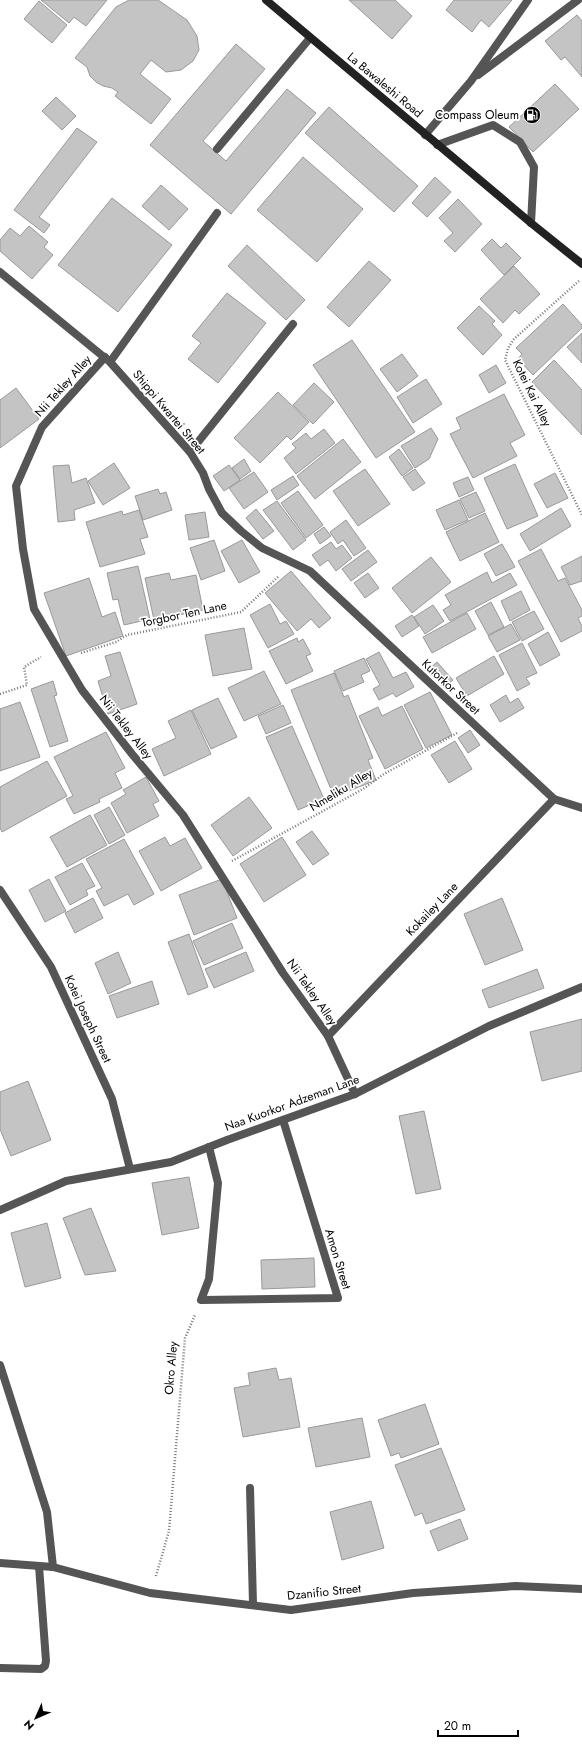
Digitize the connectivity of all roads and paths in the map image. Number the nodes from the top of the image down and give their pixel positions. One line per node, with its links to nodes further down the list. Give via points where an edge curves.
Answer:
1 (266, 0): 4 (main road, La Bawaleshi Road)
2 (528, 0): 5 (street)
3 (578, 0): 5 (street)
4 (310, 38): 6 (main road, La Bawaleshi Road); 8 (street)
5 (471, 81): 6 (street)
6 (425, 135): 7 (main road, La Bawaleshi Road)
7 (437, 145): 10 (main road, La Bawaleshi Road); 10 (street, via 493,125 520,142 534,167)
8 (217, 149)
9 (217, 213): 15 (street, Nii Tekley Alley)
10 (531, 223): 11 (main road, La Bawaleshi Road)
11 (582, 264)
12 (0, 272): 15 (street, Shippi Kwartei Street)
13 (582, 278): 17 (path, Kotei Kai Alley, via 514,339 508,348 506,360)
14 (293, 324): 16 (street)
15 (108, 360): 16 (street, Shippi Kwartei Street); 20 (street, Nii Tekley Alley, via 42,427 16,486 23,549 34,609)
16 (190, 452): 18 (street, Shippi Kwartei Street, via 203,472 209,490 222,513 262,548)
17 (582, 515)
18 (293, 563): 19 (street, Shippi Kwartei Street); 21 (path, Torgbor Ten Lane, via 241,612 127,635 116,642)
19 (310, 572): 23 (street, Kutorkor Street)
20 (57, 647): 21 (street, Nii Tekley Alley); 22 (path, via 24,667 27,685)
21 (63, 658): 26 (street, Nii Tekley Alley, via 82,690 183,815)
22 (0, 694)
23 (473, 724): 24 (street, Kutorkor Street); 26 (path, Nmeliku Alley, via 384,774 363,789)
24 (554, 799): 25 (street, Kutorkor Street); 29 (street, Kokailey Lane)
25 (582, 808)
26 (218, 869): 29 (street, Nii Tekley Alley, via 283,973)
27 (0, 890): 33 (street, Kotei Joseph Street, via 51,967 112,1099)
28 (582, 987): 30 (street, Naa Kuorkor Adzeman Lane, via 489,1026)
29 (328, 1036): 30 (street, Nii Tekley Alley)
30 (355, 1094): 31 (street, Naa Kuorkor Adzeman Lane)
31 (283, 1120): 32 (street, Naa Kuorkor Adzeman Lane); 35 (street, Amon Street, via 338,1298)
32 (209, 1147): 33 (street, Naa Kuorkor Adzeman Lane, via 171,1162); 35 (street, via 218,1183 209,1280)
33 (130, 1169): 34 (street, Naa Kuorkor Adzeman Lane, via 66,1182)
34 (0, 1210)
35 (201, 1300): 42 (path, Okro Alley, via 185,1338 169,1531)
36 (0, 1365): 40 (street, via 47,1512)
37 (250, 1488): 43 (street)
38 (0, 1563): 39 (street, Dzanifio Street)
39 (39, 1566): 40 (street, Dzanifio Street); 44 (street, via 46,1661 41,1669)
40 (53, 1567): 42 (street, Dzanifio Street)
41 (582, 1589): 43 (street, Dzanifio Street, via 516,1586 421,1593 291,1610)
42 (150, 1594): 43 (street, Dzanifio Street)
43 (253, 1604)
44 (0, 1668)

